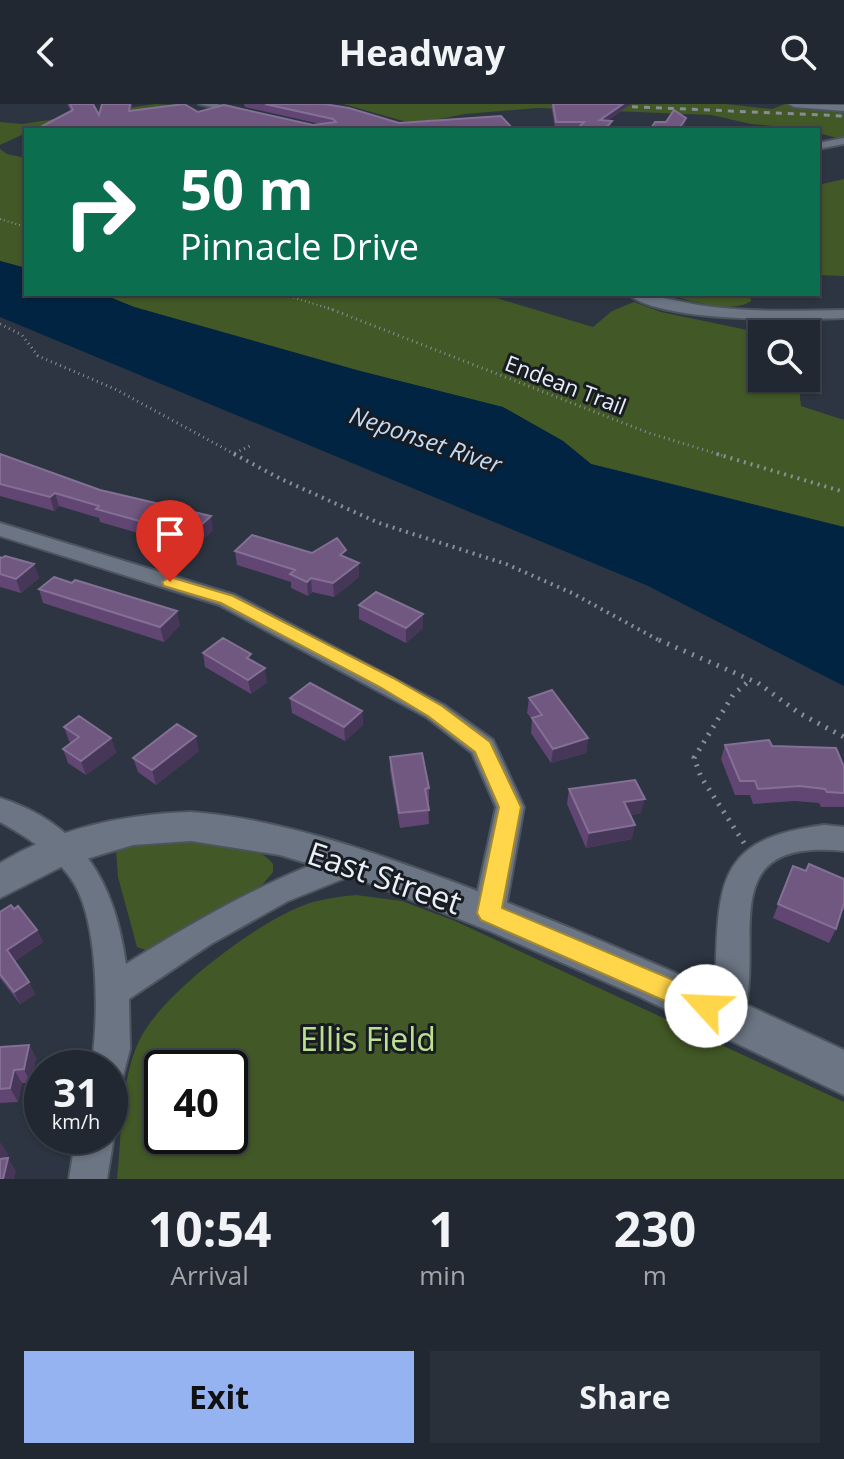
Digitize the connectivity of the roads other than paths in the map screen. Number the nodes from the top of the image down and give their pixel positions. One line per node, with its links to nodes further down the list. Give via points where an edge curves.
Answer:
1 (204, 104): 4 (street)
2 (794, 104): 3 (street)
3 (844, 108)
4 (261, 115)
5 (844, 141): 6 (street)
6 (820, 146)
7 (642, 296): 8 (street, via 724,314)
8 (844, 314)
9 (0, 529): 15 (street, via 227,600 435,711 483,747 510,807)
10 (0, 809): 12 (street, via 36,827)
11 (844, 839): 17 (street, via 786,842 755,861 741,877 735,896)
12 (60, 850): 13 (street, East Street, via 149,828 217,828); 14 (street, East Street); 16 (street, via 91,886)
13 (354, 861): 15 (street, East Street); 16 (street, via 277,892)
14 (0, 882)
15 (489, 913): 17 (street, East Street)
16 (113, 991): 18 (street)
17 (727, 1016): 19 (street, East Street)
18 (110, 1050)
19 (844, 1073)
20 (92, 1154): 21 (street)
21 (88, 1179)

